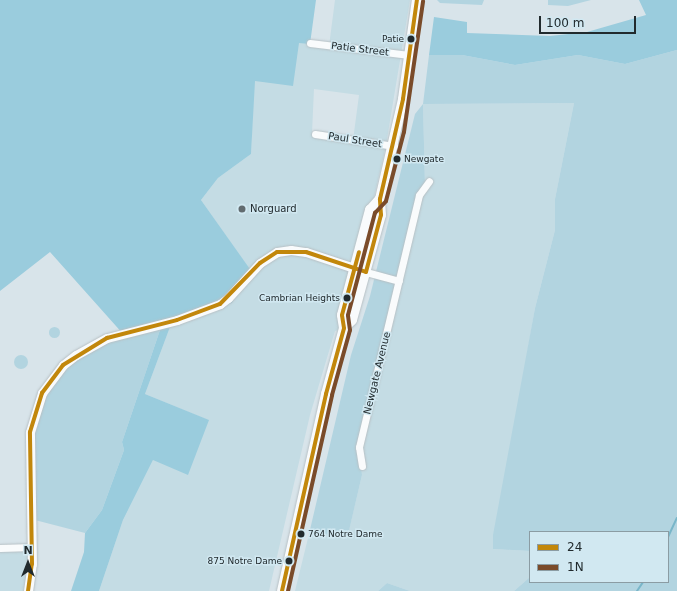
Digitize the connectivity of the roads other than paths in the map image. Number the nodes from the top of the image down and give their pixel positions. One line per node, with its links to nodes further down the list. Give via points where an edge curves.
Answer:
1 (417, 0): 3 (main road)
2 (310, 43): 3 (street, Patie Street)
3 (409, 55): 5 (main road)
4 (315, 134): 5 (street, Paul Street)
5 (394, 146): 7 (main road)
6 (429, 181): 10 (street, Newgate Avenue, via 419,195)
7 (380, 199): 8 (main road, via 370,210); 9 (main road, via 381,215)
8 (354, 269): 9 (street); 11 (main road, via 342,315); 13 (street, via 306,252 277,252 260,263 220,304 177,320 107,338 86,348 63,365 42,393 31,421 28,450)
9 (366, 272): 10 (street); 11 (main road, via 352,320)
10 (399, 281): 12 (street, Newgate Avenue, via 359,447)
11 (344, 328): 16 (main road, via 326,394)
12 (362, 466)
13 (32, 547): 14 (street); 15 (street, via 32,572)
14 (0, 548)
15 (28, 591)
16 (282, 591)

